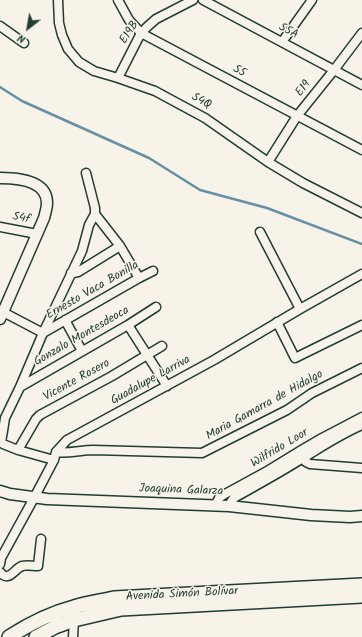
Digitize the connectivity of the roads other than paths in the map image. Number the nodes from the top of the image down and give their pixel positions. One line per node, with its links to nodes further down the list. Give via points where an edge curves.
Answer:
1 (58, 0): 12 (street, S4Q, via 59,22 68,49 79,62 94,71)
2 (118, 0): 7 (street, S5, via 129,20)
3 (193, 0): 7 (street, E19B, via 156,19)
4 (203, 0): 9 (street, S5A)
5 (312, 0): 9 (street)
6 (0, 26): 10 (street)
7 (141, 33): 12 (street, E19B); 14 (street, S5)
8 (362, 33): 11 (street, E19)
9 (282, 42): 11 (street, S5A)
10 (24, 43)
11 (334, 70): 13 (street, S5A); 14 (street, E19)
12 (118, 78): 16 (street, S4Q, via 155,91 206,118)
13 (362, 85)
14 (297, 116): 15 (street, S5); 16 (street, E19)
15 (362, 150)
16 (268, 162): 19 (street, S4Q)
17 (86, 173): 20 (street)
18 (0, 178): 23 (street, via 24,180 43,191 47,206)
19 (362, 213)
20 (95, 214): 24 (street); 26 (street, Maria Gamarra de Hidalgo)
21 (0, 227): 23 (street, S4f)
22 (260, 232): 30 (street)
23 (37, 234): 31 (street)
24 (120, 246): 26 (street, via 78,272); 28 (street)
25 (153, 271): 28 (street, Ernesto Vaca Bonilla)
26 (71, 273): 36 (street, Maria Gamarra de Hidalgo)
27 (362, 274): 30 (street, Guadalupe Larriva)
28 (139, 278): 32 (street, Ernesto Vaca Bonilla)
29 (156, 307): 34 (street, Gonzalo Montesdeoca)
30 (300, 309): 33 (street, Guadalupe Larriva)
31 (2, 315): 36 (street, Ernesto Vaca Bonilla)
32 (65, 320): 36 (street, Ernesto Vaca Bonilla); 38 (street)
33 (278, 322): 35 (street, via 294,358); 41 (street, Guadalupe Larriva)
34 (128, 325): 38 (street, Gonzalo Montesdeoca); 39 (street)
35 (362, 325)
36 (43, 334): 42 (street, Maria Gamarra de Hidalgo)
37 (162, 346): 39 (street, Vicente Rosero)
38 (82, 351): 42 (street, Gonzalo Montesdeoca)
39 (147, 354): 41 (street); 45 (street, Vicente Rosero, via 40,415)
40 (362, 368): 46 (street, Maria Gamarra de Hidalgo, via 202,453 94,450)
41 (167, 386): 46 (street, Guadalupe Larriva, via 67,440)
42 (20, 387): 45 (street, Maria Gamarra de Hidalgo, via 5,418 2,440 3,444)
43 (362, 417): 51 (street, Wilfrido Loor, via 225,494 219,498)
44 (362, 425): 47 (street, Wilfrido Loor)
45 (18, 450): 46 (street, Maria Gamarra de Hidalgo)
46 (55, 456): 50 (street, Guadalupe Larriva)
47 (303, 458): 48 (street, via 310,464); 52 (street, Wilfrido Loor, via 234,498)
48 (362, 468)
49 (0, 491): 50 (street, Joaquina Galarza)
50 (34, 498): 51 (street, Joaquina Galarza); 55 (street, Guadalupe Larriva)
51 (215, 506): 52 (street, Joaquina Galarza)
52 (229, 506): 53 (street, Joaquina Galarza, via 318,516)
53 (362, 516)
54 (41, 539): 56 (street, via 38,566 20,566 8,576)
55 (1, 561)
56 (0, 572)
57 (362, 585): 61 (highway, Avenida Simón Bolívar, via 114,598 54,614)
58 (362, 596): 59 (highway, Avenida Simón Bolívar, via 121,609)
59 (74, 620): 60 (highway, Avenida Simón Bolívar); 62 (street)
60 (41, 636)
61 (9, 637)
62 (73, 637)

